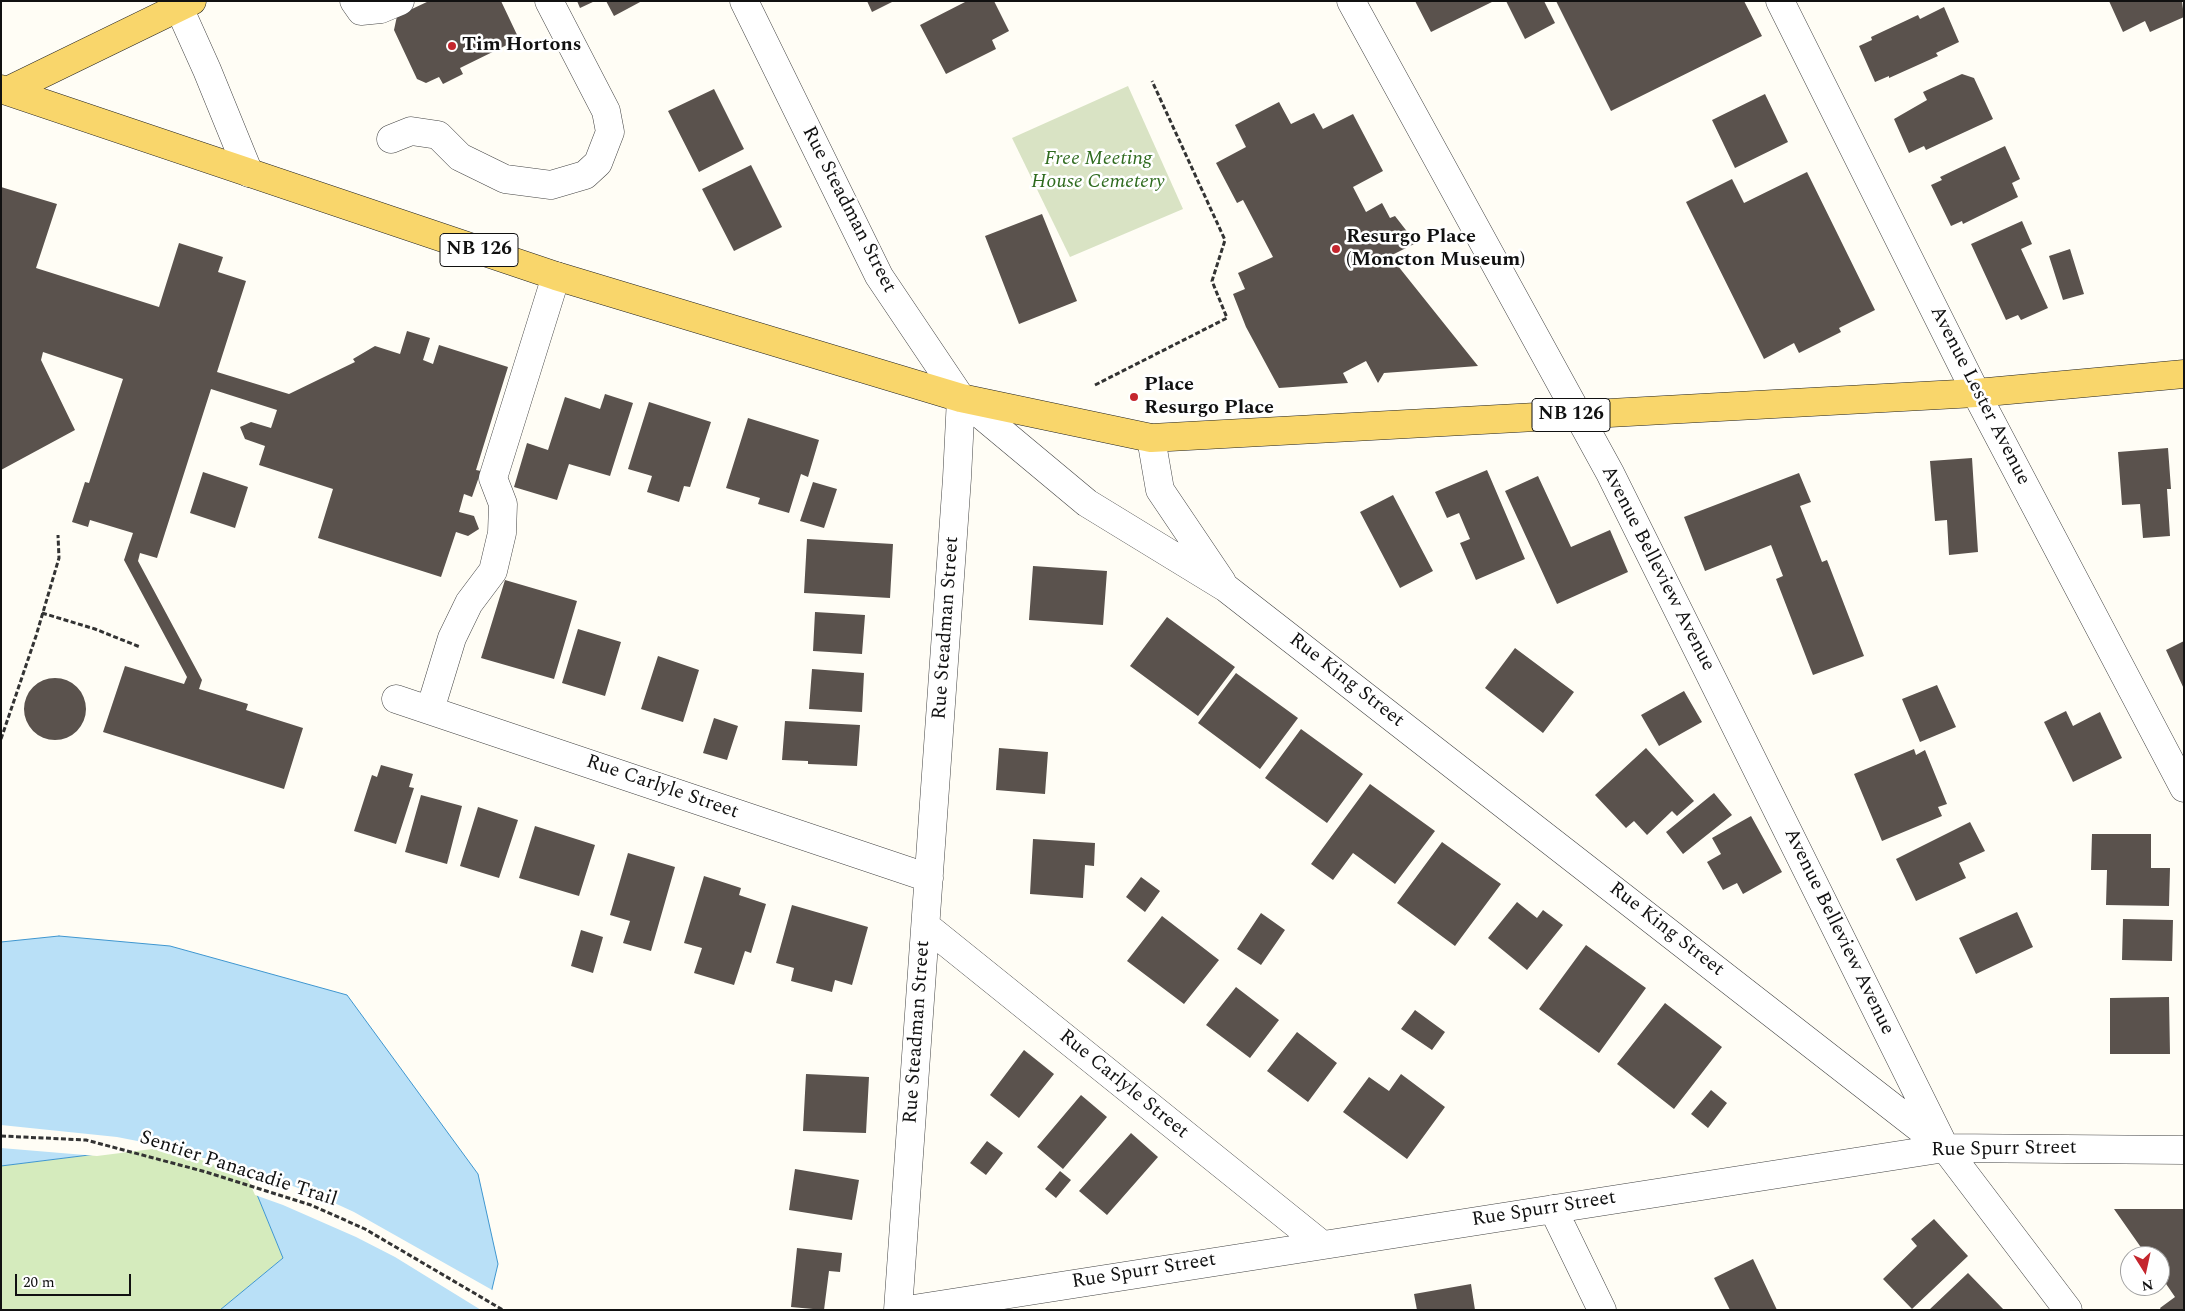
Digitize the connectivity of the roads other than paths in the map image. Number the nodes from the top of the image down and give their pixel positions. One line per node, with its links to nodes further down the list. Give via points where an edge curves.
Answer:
1 (354, 1): 2 (street, via 362,11 381,10)
2 (400, 1)
3 (549, 1): 9 (street, via 606,111 610,132 598,163 585,175 551,185 505,179 460,158 438,135 411,131)
4 (744, 1): 14 (street, Rue Steadman Street, via 879,276)
5 (1350, 1): 15 (street, Avenue Belleview Avenue)
6 (1780, 1): 13 (street, Avenue Lester Avenue)
7 (182, 3): 8 (main road); 10 (street)
8 (4, 90): 10 (main road, NB 126)
9 (391, 140)
10 (249, 173): 11 (main road, NB 126)
11 (556, 276): 14 (main road, NB 126); 19 (street, via 492,478 503,504 502,533 493,571 469,602 452,638)
12 (2184, 374): 13 (main road, NB 126)
13 (1976, 393): 15 (main road, NB 126); 20 (street, Avenue Lester Avenue)
14 (961, 398): 16 (main road, NB 126); 17 (street, Rue King Street, via 1087,504); 21 (street, Rue Steadman Street)
15 (1578, 415): 16 (main road, NB 126); 23 (street, Avenue Belleview Avenue, via 1610,473)
16 (1151, 438): 17 (street, Rue King Street, via 1160,490)
17 (1226, 588): 23 (street, Rue King Street)
18 (396, 699): 19 (street, Rue Carlyle Street)
19 (430, 710): 21 (street, Rue Carlyle Street)
20 (2184, 788)
21 (929, 878): 22 (street, Rue Steadman Street)
22 (926, 926): 26 (street, Rue Carlyle Street); 27 (street, Rue Steadman Street)
23 (1945, 1148): 24 (street, Rue Spurr Street); 25 (street, Rue Spurr Street); 30 (street, Rue King Street)
24 (2184, 1150)
25 (1553, 1209): 26 (street, Rue Spurr Street); 29 (street)
26 (1321, 1244): 28 (street, Rue Spurr Street)
27 (898, 1310)
28 (907, 1310)
29 (1602, 1310)
30 (2068, 1310)

